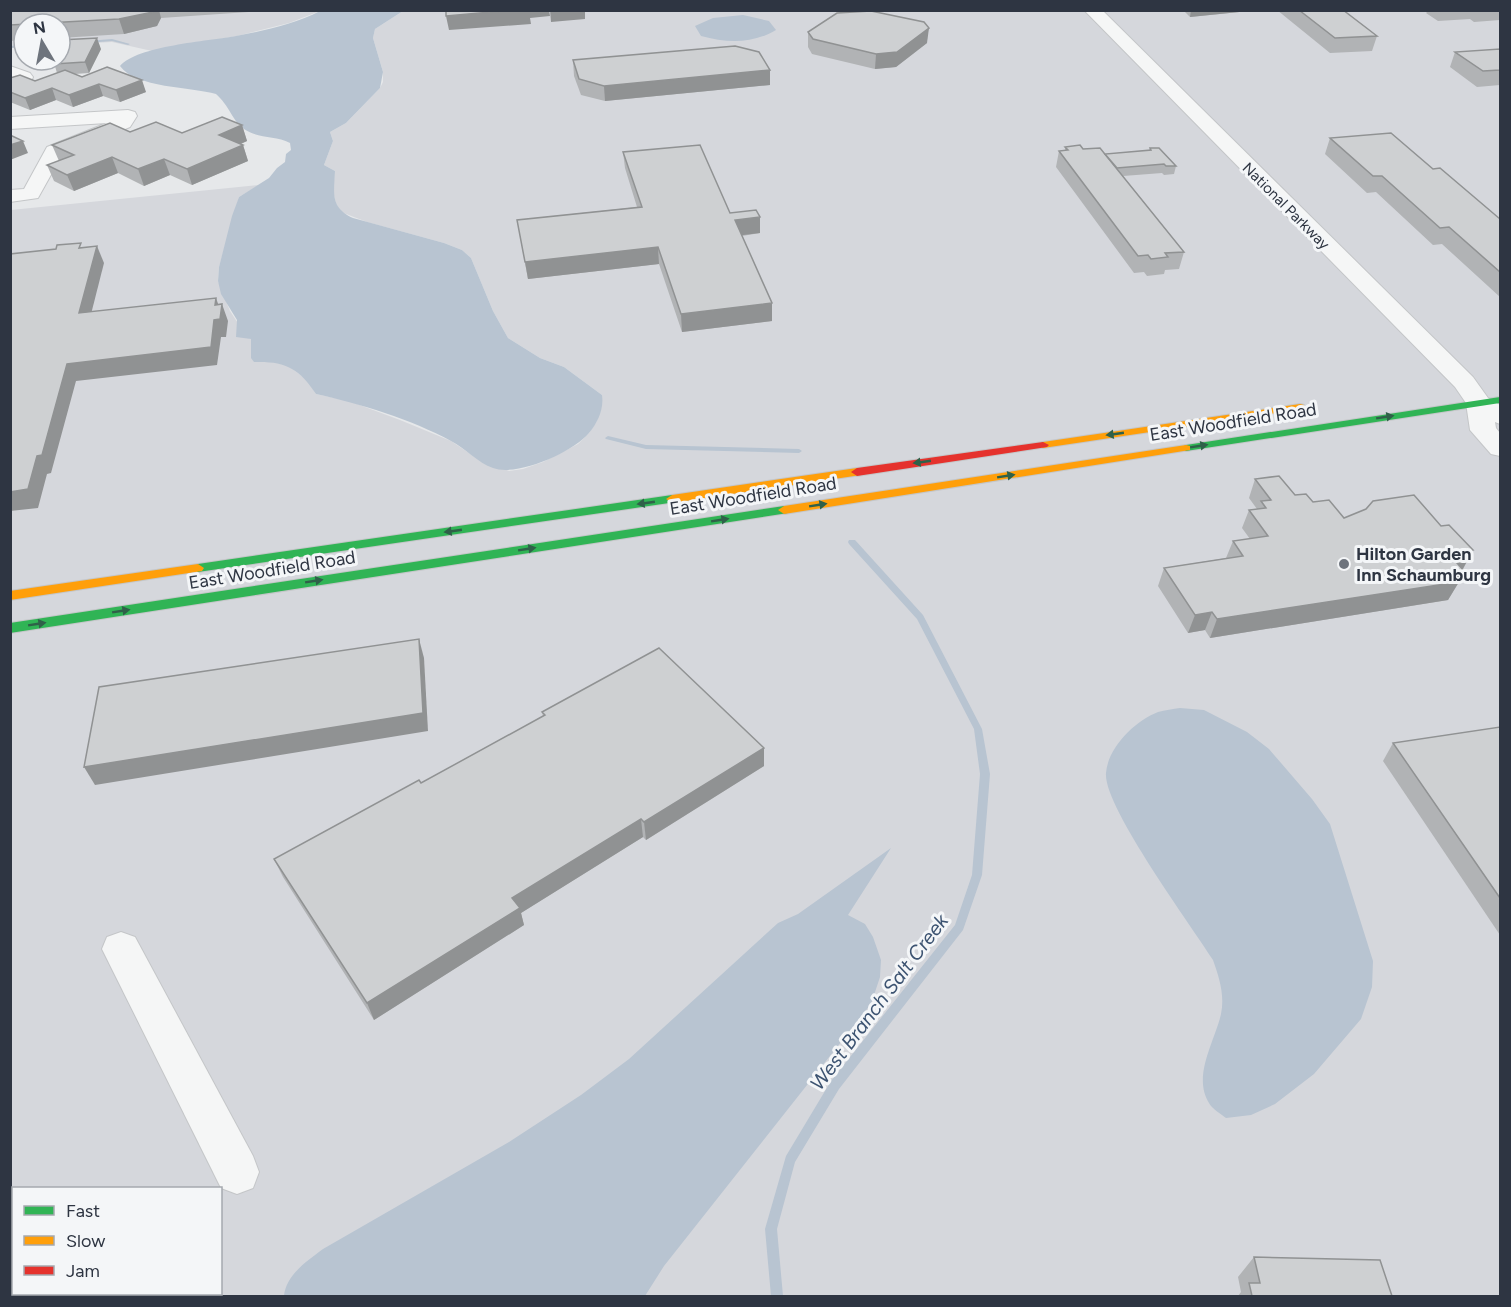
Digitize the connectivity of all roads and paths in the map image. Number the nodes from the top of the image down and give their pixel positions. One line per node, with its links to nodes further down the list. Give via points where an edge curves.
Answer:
1 (1092, 10): 8 (street, National Parkway)
2 (10, 71): 3 (street, via 24,77 23,82)
3 (10, 86)
4 (10, 123): 5 (street, via 128,116 123,123 54,151)
5 (50, 159): 6 (street); 7 (street, via 31,194)
6 (21, 170)
7 (10, 196)
8 (1478, 394): 10 (street, via 1484,430); 12 (street, East Woodfield Road, one-way to 8)
9 (1314, 405): 11 (street, East Woodfield Road, one-way to 11)
10 (1500, 448)
11 (10, 596)
12 (10, 628)
13 (121, 949): 14 (street)
14 (237, 1172)

